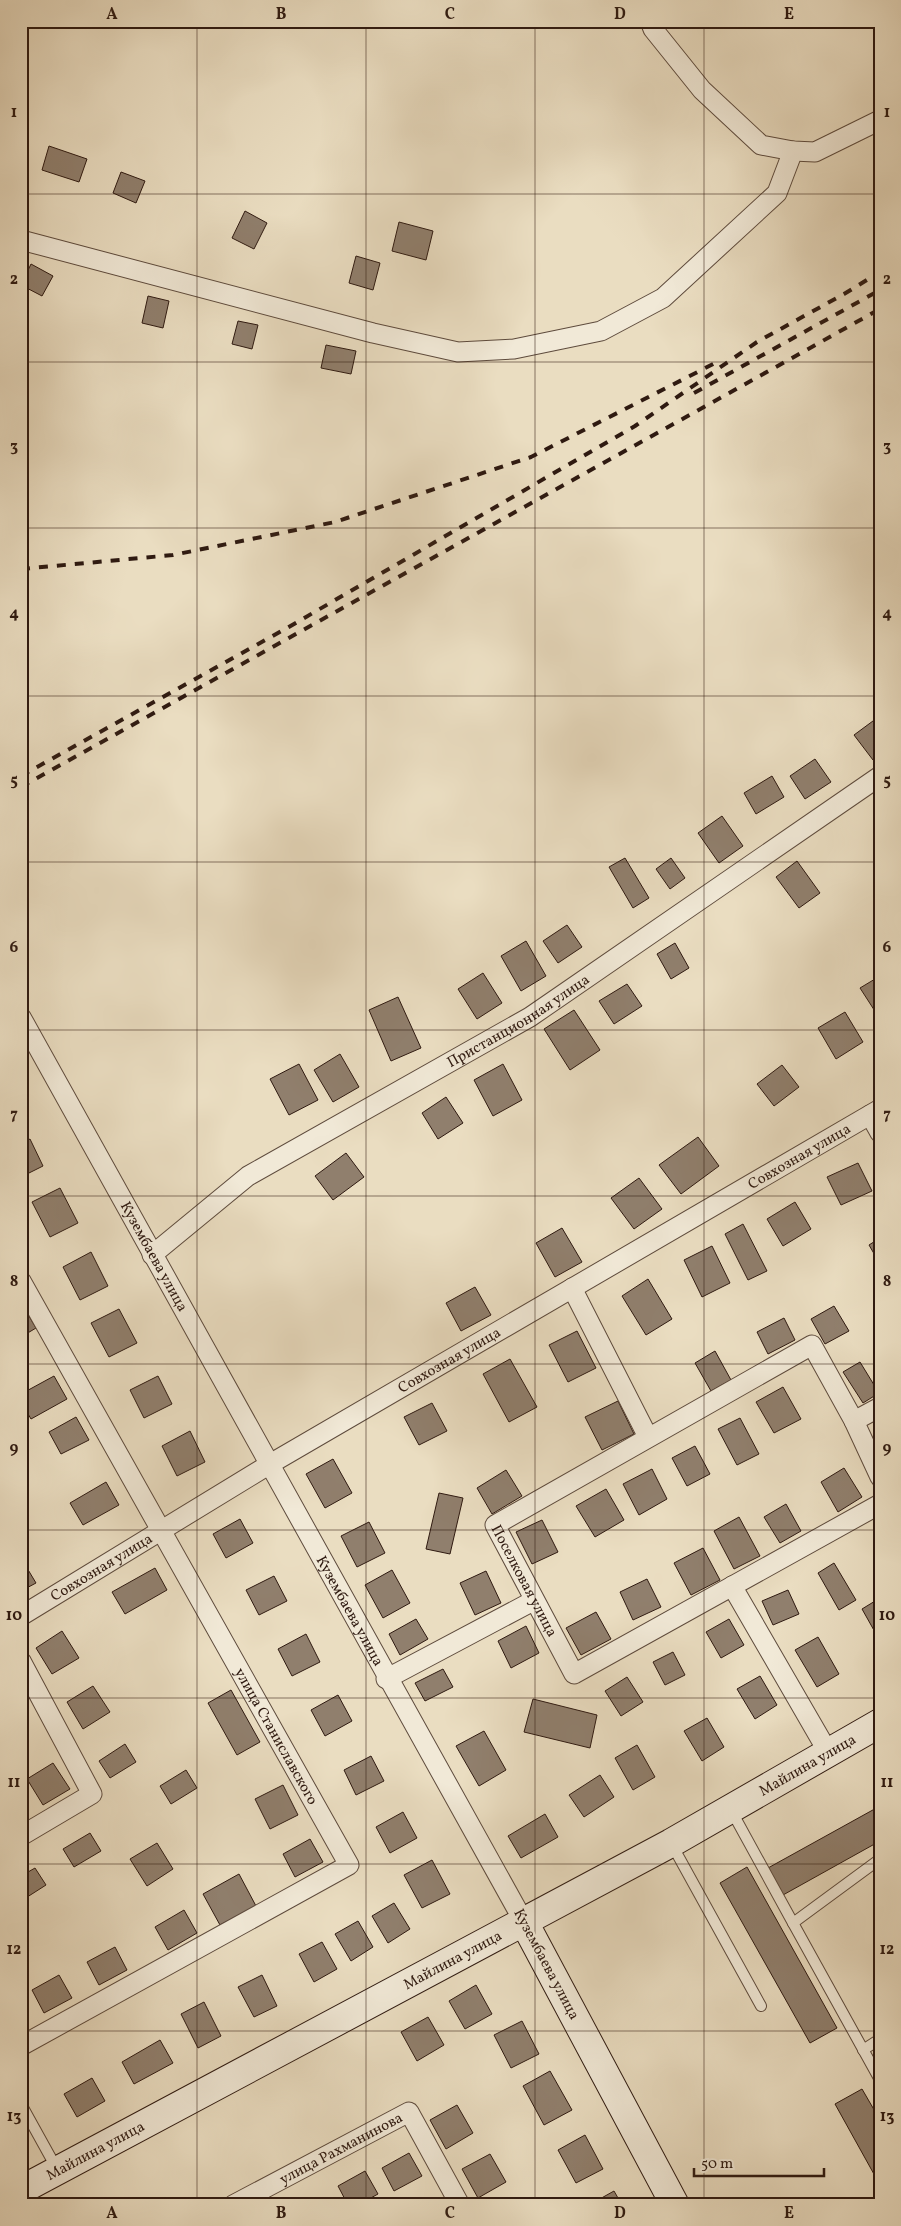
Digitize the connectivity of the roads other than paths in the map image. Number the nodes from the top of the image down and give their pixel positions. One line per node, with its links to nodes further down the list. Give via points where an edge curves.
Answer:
1 (656, 24): 3 (street, via 702,90 761,146)
2 (880, 120): 3 (street, via 815,152)
3 (793, 151): 4 (street, via 777,193 663,298 601,331 514,349 458,352)
4 (21, 240)
5 (880, 776): 9 (street, Пристанционная улица, via 530,1017 248,1176)
6 (24, 1027): 9 (street, Кузембаева улица)
7 (875, 1112): 8 (street); 11 (street, Совхозная улица)
8 (880, 1133)
9 (152, 1255): 15 (street, Кузембаева улица)
10 (21, 1281): 18 (street, улица Станиславского)
11 (572, 1288): 14 (street); 15 (street, Совхозная улица)
12 (880, 1407): 13 (street)
13 (854, 1421): 14 (street, Поселковая улица, via 812,1345); 16 (street, Поселковая улица)
14 (648, 1437): 20 (street, Поселковая улица, via 495,1525)
15 (270, 1464): 18 (street, Совхозная улица); 23 (street, Кузембаева улица)
16 (880, 1477)
17 (880, 1504): 19 (street, Поселковая улица)
18 (161, 1531): 21 (street, Совхозная улица); 34 (street, улица Станиславского, via 349,1865)
19 (732, 1586): 20 (street, Поселковая улица, via 574,1674); 25 (street)
20 (533, 1601): 23 (street)
21 (21, 1616)
22 (21, 1660): 27 (street, via 92,1794)
23 (386, 1679): 30 (street, Кузембаева улица)
24 (880, 1723): 25 (main road, Майлина улица)
25 (828, 1752): 26 (main road, Майлина улица)
26 (730, 1808): 28 (main road, Майлина улица); 31 (lane)
27 (21, 1836)
28 (671, 1843): 30 (main road, Майлина улица); 32 (lane)
29 (880, 1859): 31 (lane)
30 (524, 1922): 38 (main road, Майлина улица); 42 (main road, Кузембаева улица)
31 (793, 1923): 35 (lane)
32 (761, 2006)
33 (880, 2039): 35 (lane)
34 (21, 2046)
35 (863, 2050): 36 (lane)
36 (880, 2080)
37 (21, 2104): 38 (lane)
38 (57, 2169): 39 (main road, Майлина улица)
39 (21, 2190)
40 (233, 2205): 41 (street, улица Рахманинова, via 408,2112)
41 (460, 2205)
42 (675, 2205)

